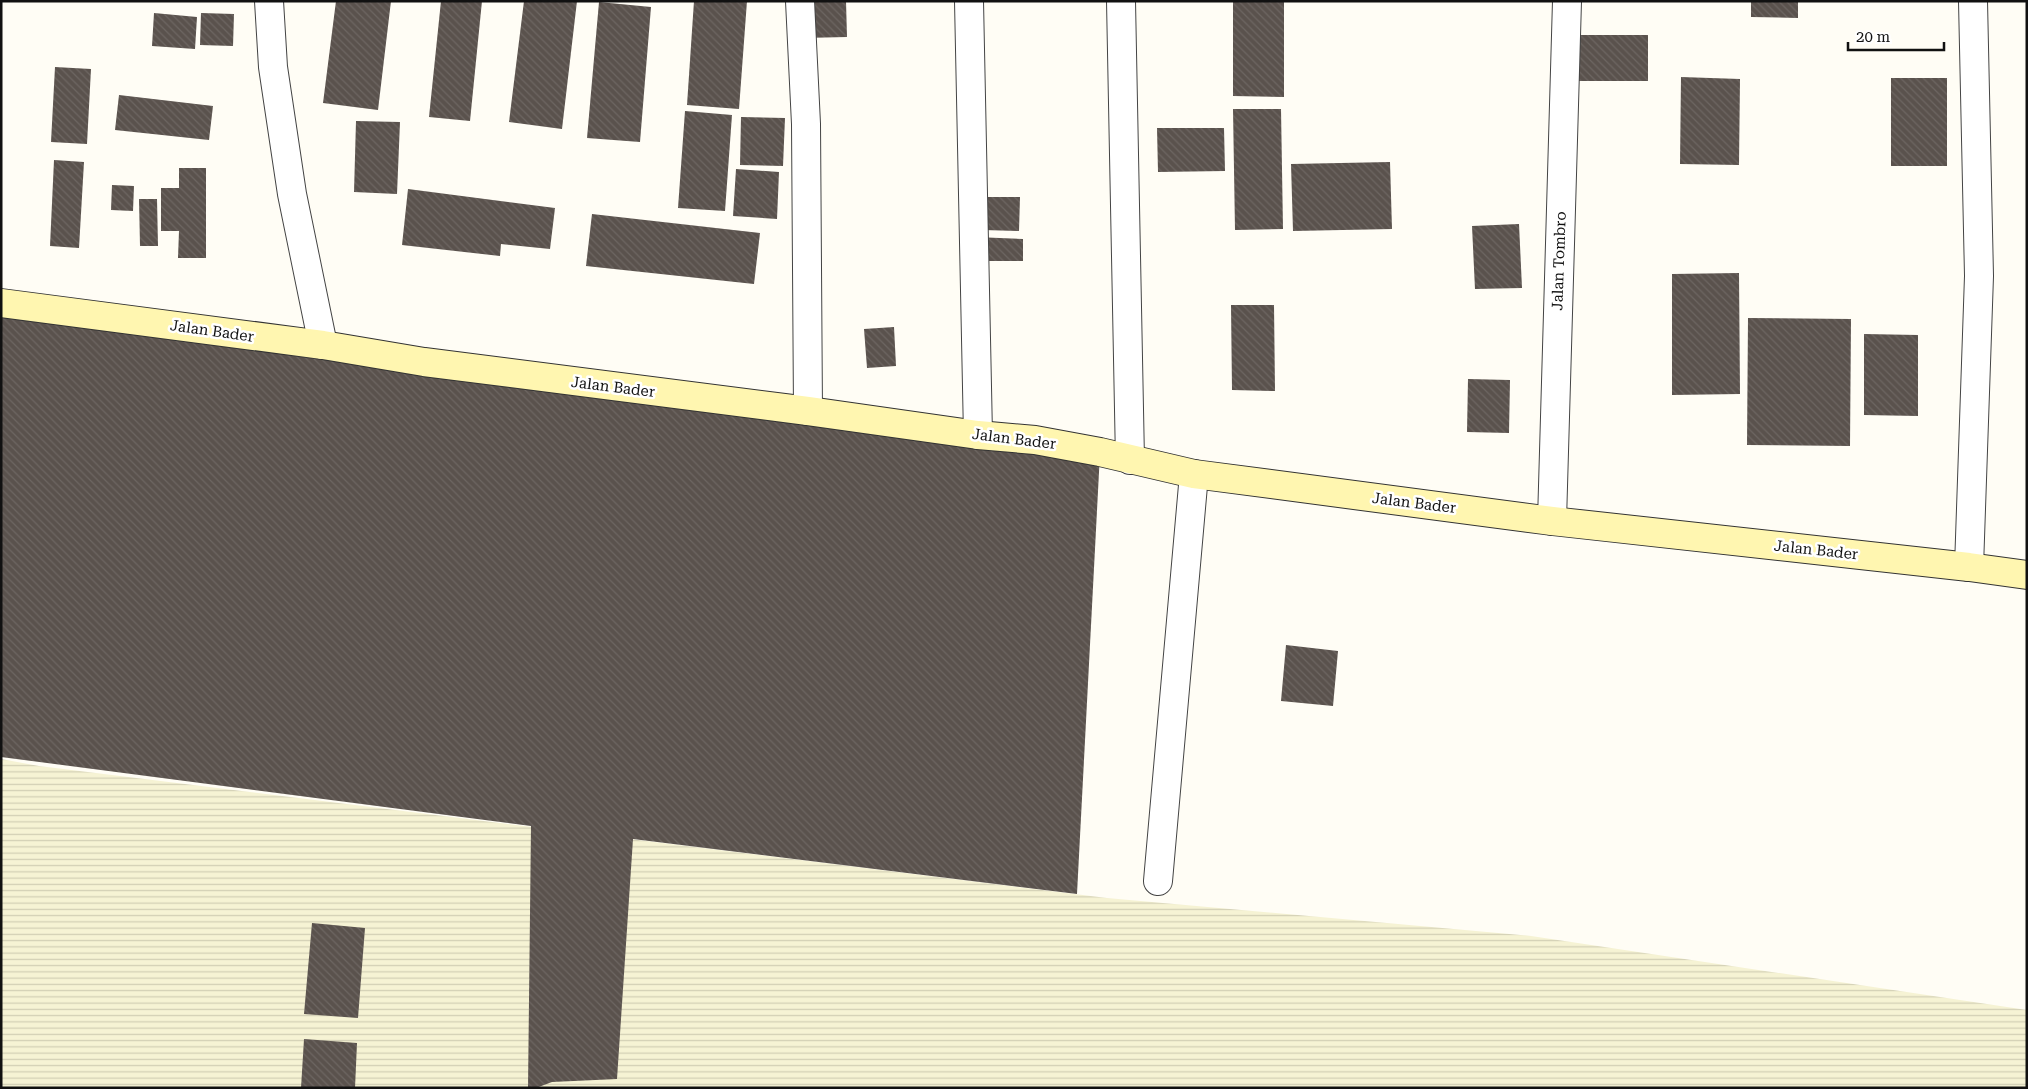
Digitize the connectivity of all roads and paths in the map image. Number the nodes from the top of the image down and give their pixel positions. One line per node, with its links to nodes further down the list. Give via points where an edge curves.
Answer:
1 (269, 1): 8 (street, via 273,67 292,194)
2 (800, 1): 9 (street, via 806,124)
3 (969, 1): 10 (street)
4 (1122, 1): 11 (street)
5 (1567, 1): 13 (street, Jalan Tombro)
6 (1973, 1): 14 (street, via 1979,276)
7 (1, 302): 8 (main road, Jalan Bader)
8 (323, 345): 9 (main road, Jalan Bader, via 434,363)
9 (808, 411): 10 (main road, Jalan Bader)
10 (978, 434): 11 (main road, Jalan Bader, via 1035,440)
11 (1130, 460): 12 (main road, Jalan Bader)
12 (1194, 474): 13 (main road, Jalan Bader); 16 (street)
13 (1552, 521): 14 (main road, Jalan Bader)
14 (1969, 567): 15 (main road, Jalan Bader)
15 (2027, 576)
16 (1158, 881)

